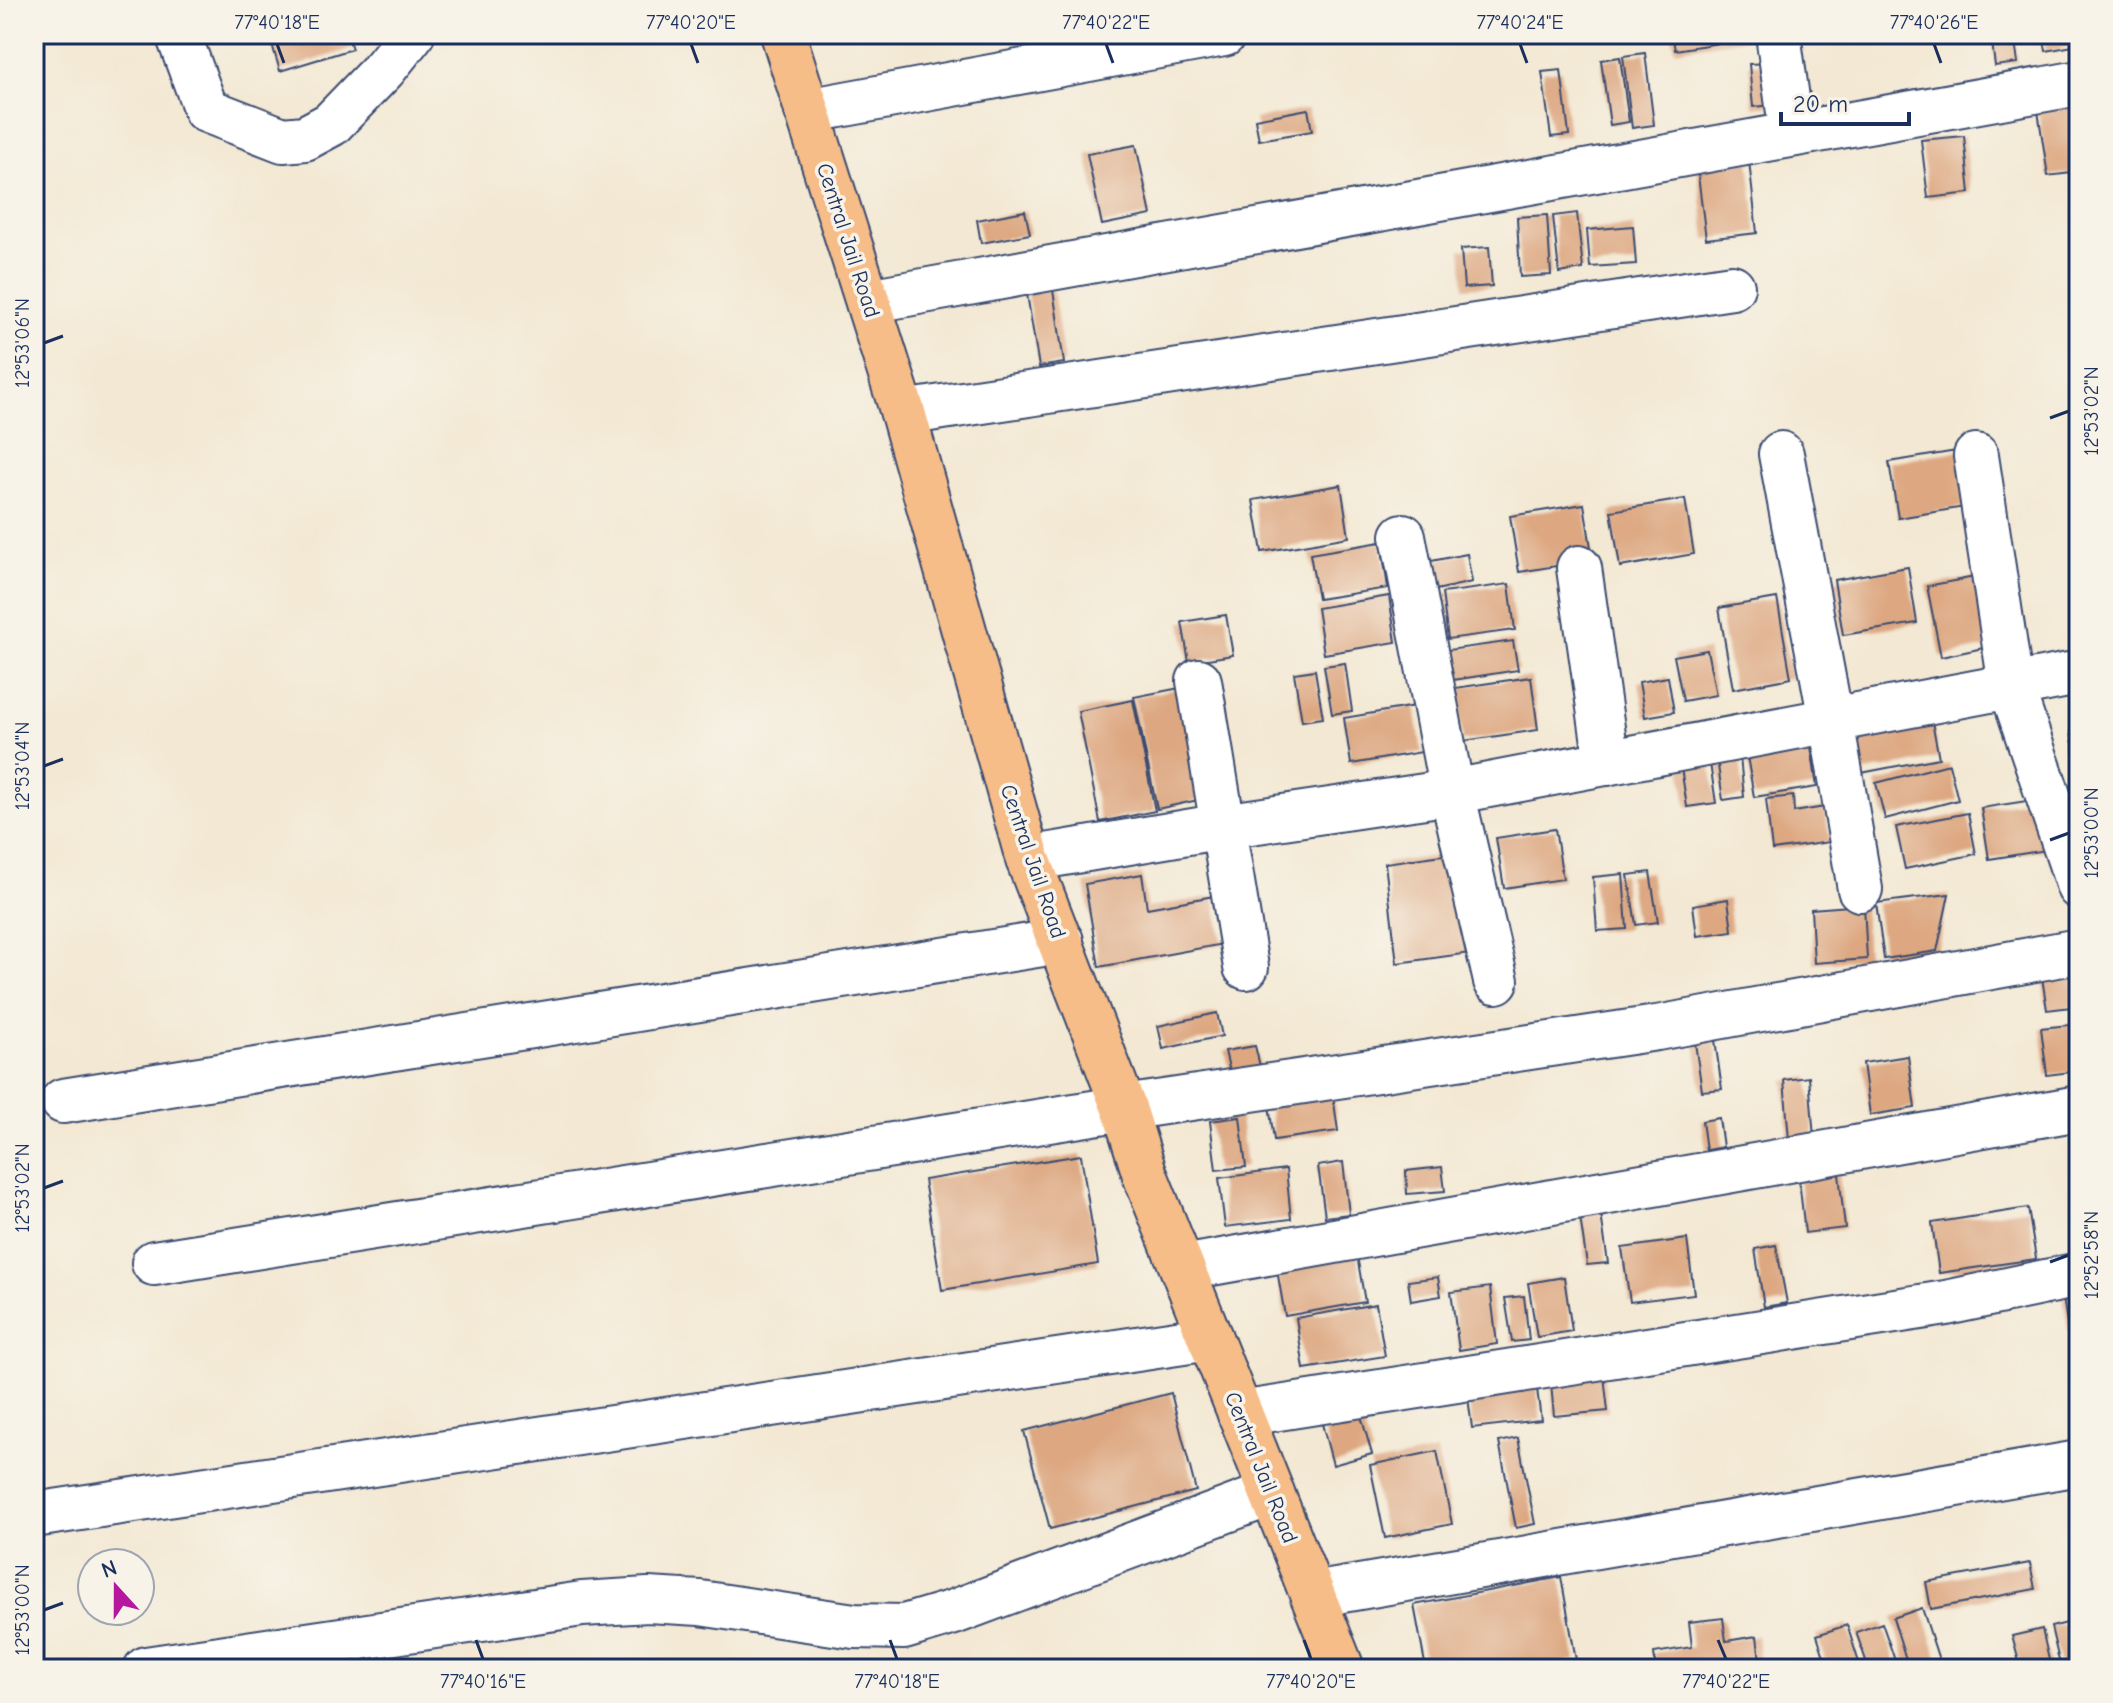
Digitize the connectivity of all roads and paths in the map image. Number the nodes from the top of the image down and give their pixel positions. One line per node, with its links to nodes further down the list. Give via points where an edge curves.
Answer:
1 (178, 34): 2 (street, via 206,110 283,140 305,138 331,124)
2 (412, 34)
3 (783, 34): 7 (main road, Central Jail Road)
4 (1224, 34): 7 (street)
5 (1778, 34): 8 (street)
6 (2079, 83): 8 (street)
7 (807, 111): 10 (main road, Central Jail Road)
8 (1792, 134): 10 (street)
9 (1732, 287): 11 (street)
10 (868, 301): 11 (main road, Central Jail Road)
11 (903, 413): 23 (main road, Central Jail Road)
12 (1781, 454): 19 (street)
13 (1976, 456): 18 (street)
14 (1403, 536): 21 (street)
15 (1579, 568): 20 (street)
16 (2079, 673): 18 (street)
17 (1199, 681): 22 (street)
18 (2011, 686): 19 (street); 24 (street)
19 (1831, 720): 20 (street); 25 (street)
20 (1607, 763): 21 (street)
21 (1452, 792): 22 (street); 29 (street)
22 (1223, 826): 23 (street); 28 (street)
23 (1028, 859): 26 (main road, Central Jail Road)
24 (2079, 887)
25 (1860, 889)
26 (1061, 941): 30 (street); 31 (main road, Central Jail Road)
27 (2079, 951): 31 (street, via 1657,1028)
28 (1246, 967)
29 (1496, 981)
30 (63, 1101)
31 (1124, 1108): 33 (street); 34 (main road, Central Jail Road)
32 (2079, 1108): 34 (street)
33 (154, 1263)
34 (1183, 1268): 36 (main road, Central Jail Road)
35 (2079, 1275): 37 (street, via 1946,1303)
36 (1210, 1338): 37 (main road, Central Jail Road); 40 (street)
37 (1240, 1414): 39 (main road, Central Jail Road)
38 (2079, 1463): 41 (street)
39 (1272, 1493): 41 (main road, Central Jail Road); 42 (street, via 904,1627 854,1626 648,1600 582,1604)
40 (34, 1515)
41 (1313, 1595): 43 (main road, Central Jail Road)
42 (146, 1669)
43 (1342, 1669)

